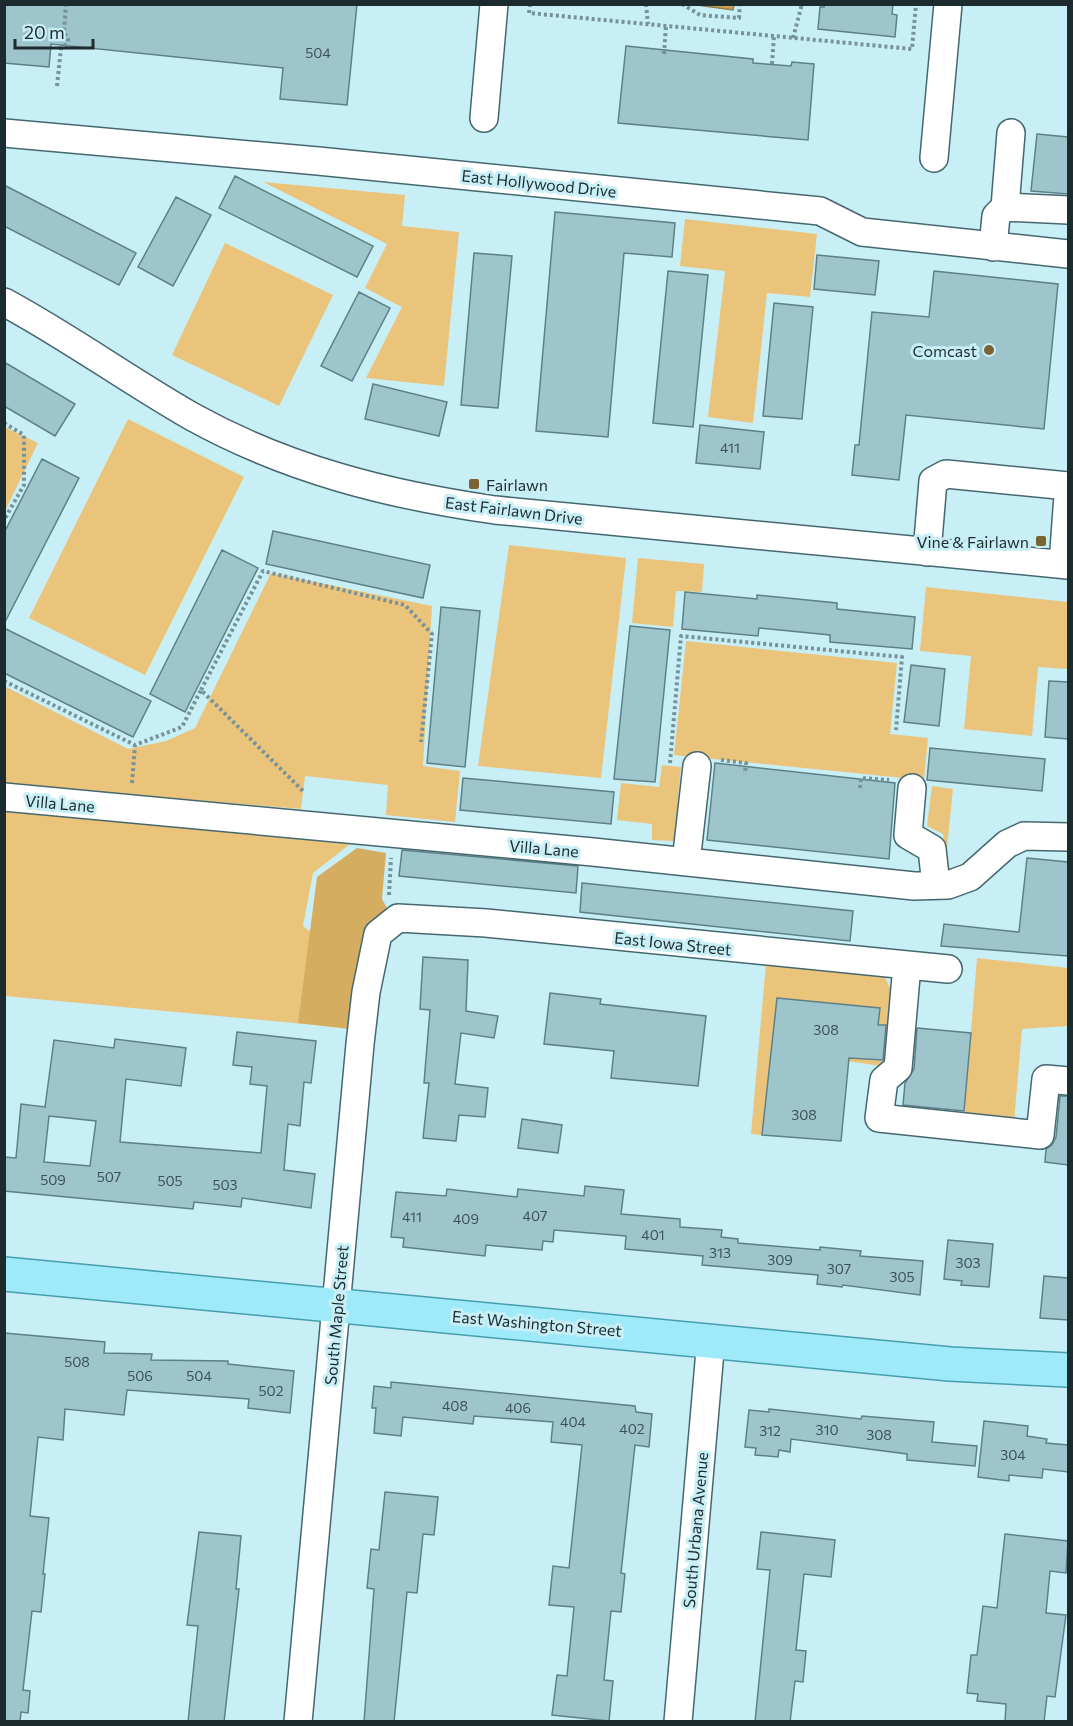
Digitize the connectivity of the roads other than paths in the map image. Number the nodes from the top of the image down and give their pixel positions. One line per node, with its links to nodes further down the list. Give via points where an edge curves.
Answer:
1 (494, 4): 3 (street)
2 (948, 4): 6 (street)
3 (484, 118)
4 (4, 133): 9 (street, East Hollywood Drive, via 820,211 862,232)
5 (1011, 133): 7 (street)
6 (934, 158)
7 (1005, 207): 8 (street); 9 (street, via 996,216)
8 (1068, 210)
9 (993, 247): 10 (street, East Hollywood Drive)
10 (1068, 254)
11 (4, 302): 14 (street, East Fairlawn Drive, via 56,330 193,417 264,451 366,486 495,510)
12 (1068, 486): 14 (street, via 946,474 933,481)
13 (1068, 495): 15 (street)
14 (927, 552): 15 (street, East Fairlawn Drive)
15 (1066, 565)
16 (697, 766): 20 (street)
17 (912, 788): 21 (street, via 909,835 932,849)
18 (4, 798): 20 (street, Villa Lane)
19 (1068, 837): 21 (street, Villa Lane, via 1024,836 1007,844 970,877)
20 (686, 862): 21 (street, Villa Lane, via 902,885)
21 (936, 885)
22 (398, 918): 23 (street, East Iowa Street); 27 (street, South Maple Street, via 378,934 366,992)
23 (908, 965): 24 (street, East Iowa Street); 25 (street, via 898,1068 884,1080 879,1118 1040,1135 1046,1079)
24 (948, 969)
25 (1068, 1081)
26 (4, 1274): 27 (main road, East Washington Street)
27 (337, 1304): 28 (main road, East Washington Street); 30 (street, South Maple Street)
28 (711, 1339): 29 (main road, East Washington Street, via 950,1364); 31 (street, South Urbana Avenue)
29 (1068, 1370)
30 (298, 1722)
31 (678, 1722)

